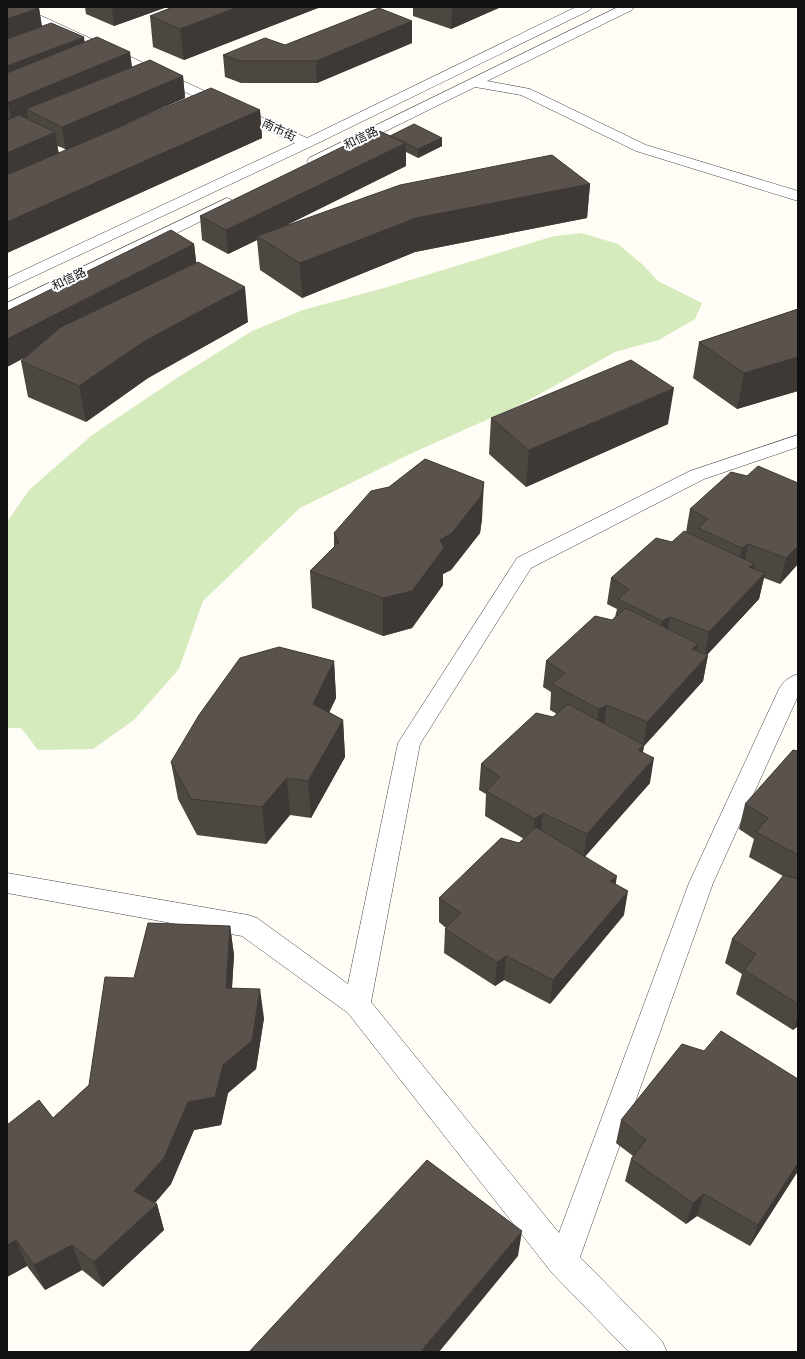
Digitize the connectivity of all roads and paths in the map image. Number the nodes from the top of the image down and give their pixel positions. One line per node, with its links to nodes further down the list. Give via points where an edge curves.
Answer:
1 (12, 7): 4 (street, 南市街)
2 (586, 7): 13 (street, 和信路)
3 (628, 7): 10 (street, 和信路)
4 (62, 30): 5 (street); 6 (street, 南市街)
5 (48, 36)
6 (104, 50): 7 (street); 8 (street, 南市街)
7 (90, 55)
8 (156, 74): 9 (street); 11 (street, 南市街)
9 (142, 80)
10 (472, 84): 14 (street, 和信路); 15 (street, via 525,92 641,148)
11 (208, 97): 12 (street); 13 (street, 南市街)
12 (193, 103)
13 (307, 143): 17 (street, 和信路)
14 (301, 167)
15 (798, 196)
16 (236, 198): 18 (street, 和信路)
17 (7, 284)
18 (7, 309)
19 (798, 441): 22 (street, via 697,475 524,563 409,743)
20 (798, 682): 23 (street, via 790,689 701,882)
21 (7, 883): 22 (street, via 248,926)
22 (357, 1004): 23 (street)
23 (563, 1262): 24 (street)
24 (651, 1352)

